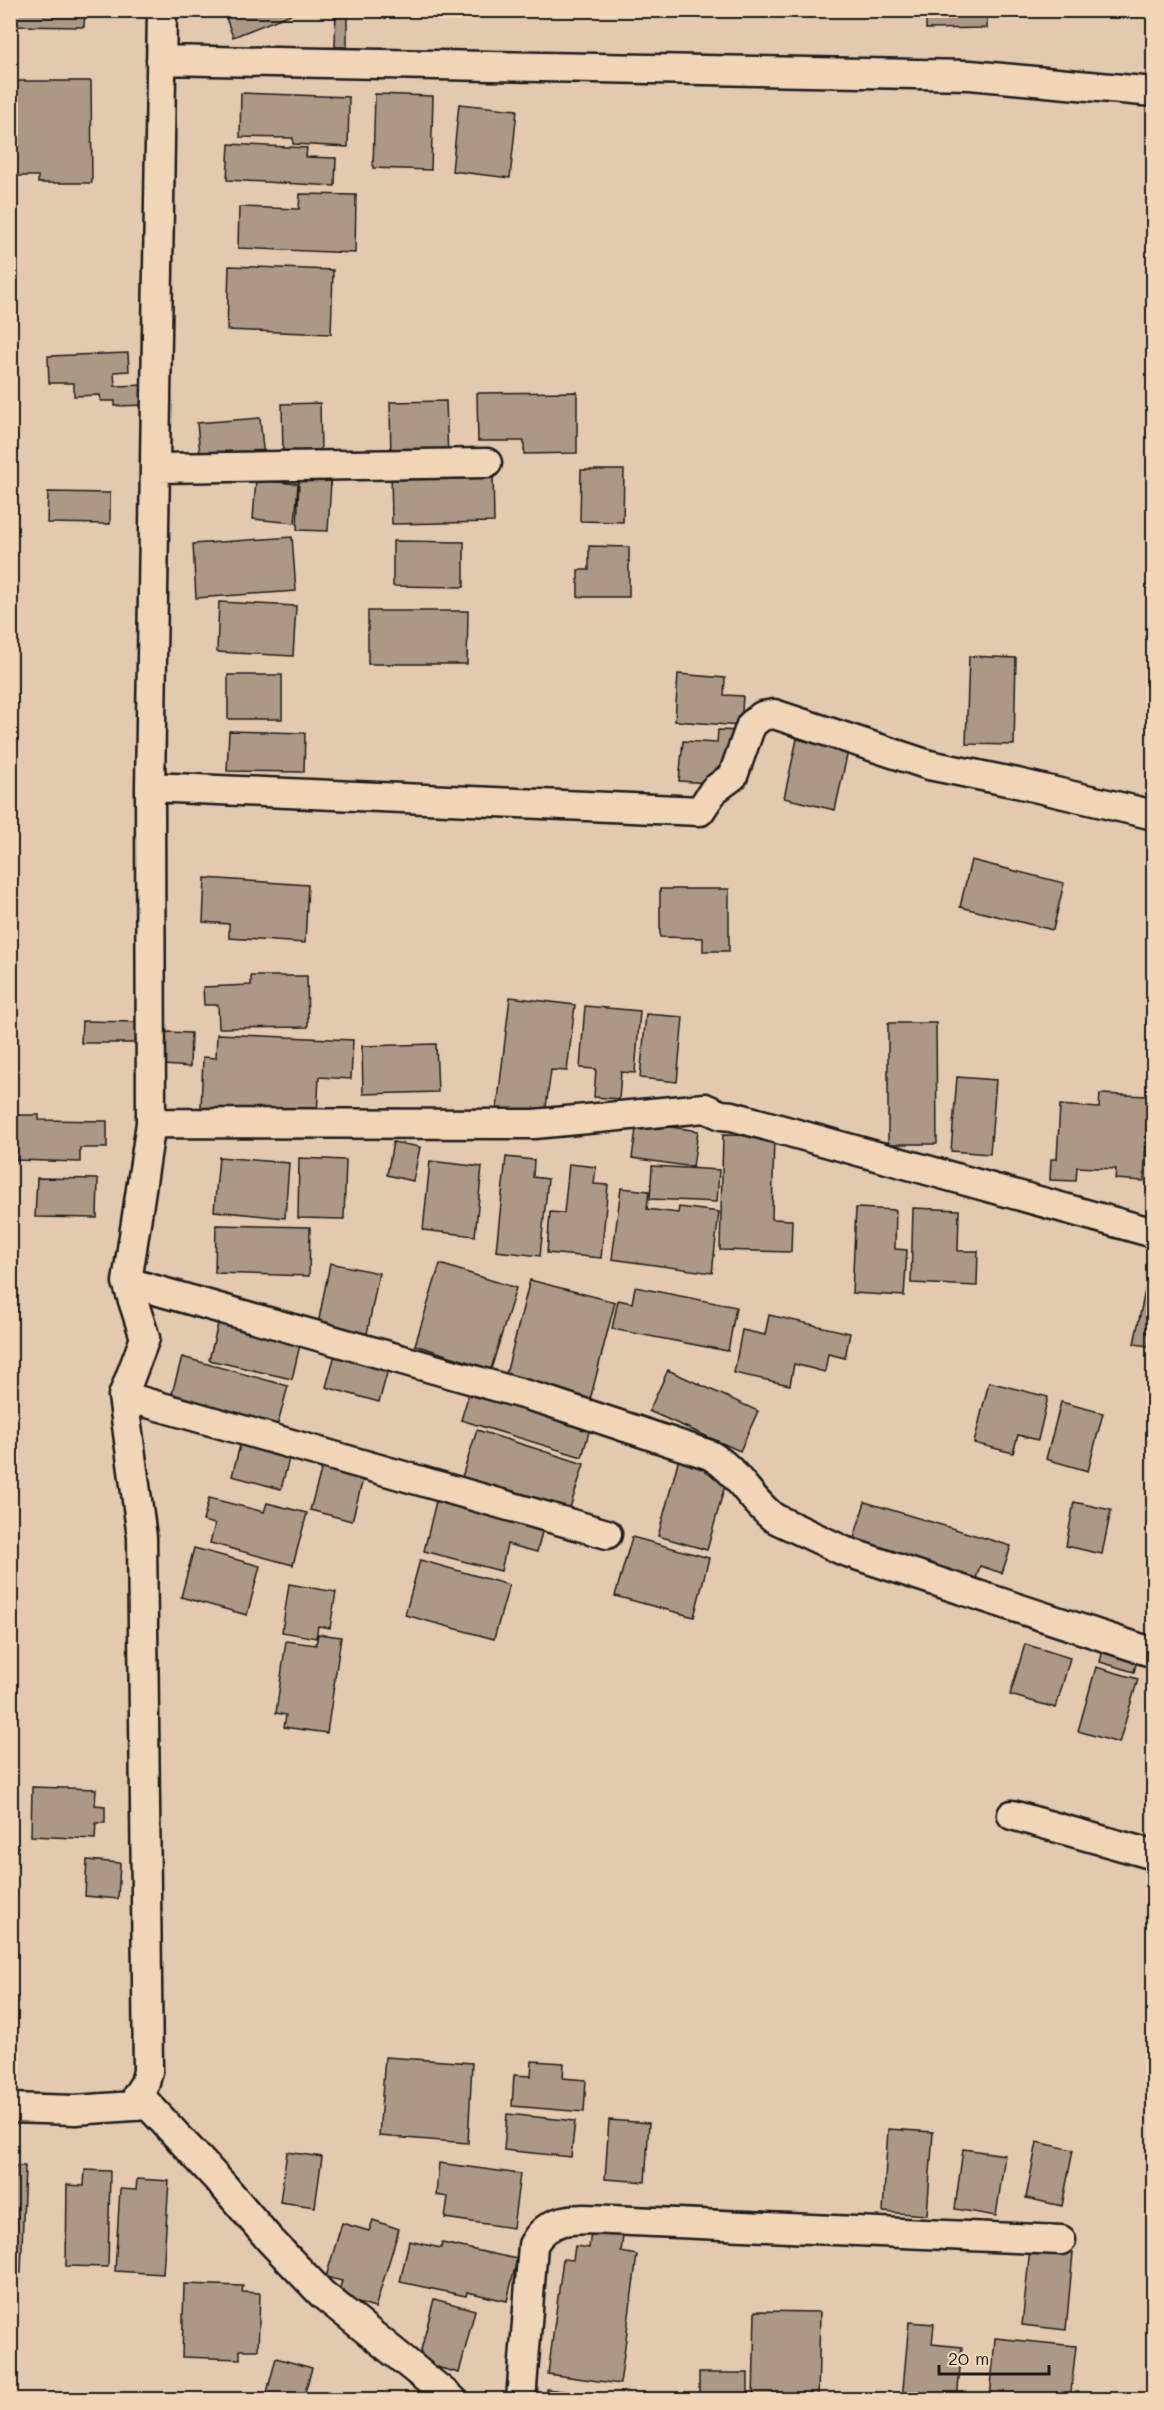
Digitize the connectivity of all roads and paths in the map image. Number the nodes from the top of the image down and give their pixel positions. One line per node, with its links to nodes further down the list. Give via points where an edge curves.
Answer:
1 (162, 10): 2 (street)
2 (161, 60): 3 (street, via 970,75); 5 (street)
3 (1154, 92)
4 (487, 463): 5 (street)
5 (156, 468): 6 (street)
6 (150, 788): 7 (street, via 700,811 714,790 733,776 751,725 762,716 774,714 929,765); 8 (street)
7 (1154, 815)
8 (151, 1123): 9 (street, via 534,1124 705,1108); 10 (street)
9 (1154, 1233)
10 (127, 1282): 11 (street, via 145,1338); 13 (street, via 544,1400 710,1455 732,1471 774,1518 844,1551)
11 (123, 1396): 12 (street); 16 (street, via 142,1537 148,2071)
12 (607, 1534)
13 (1154, 1653)
14 (1012, 1815): 15 (street)
15 (1154, 1855)
16 (138, 2094): 17 (street, via 148,2105 75,2110); 19 (street, via 322,2294)
17 (10, 2108)
18 (1061, 2240): 20 (street, via 564,2219 538,2235 533,2245)
19 (453, 2400)
20 (521, 2400)

